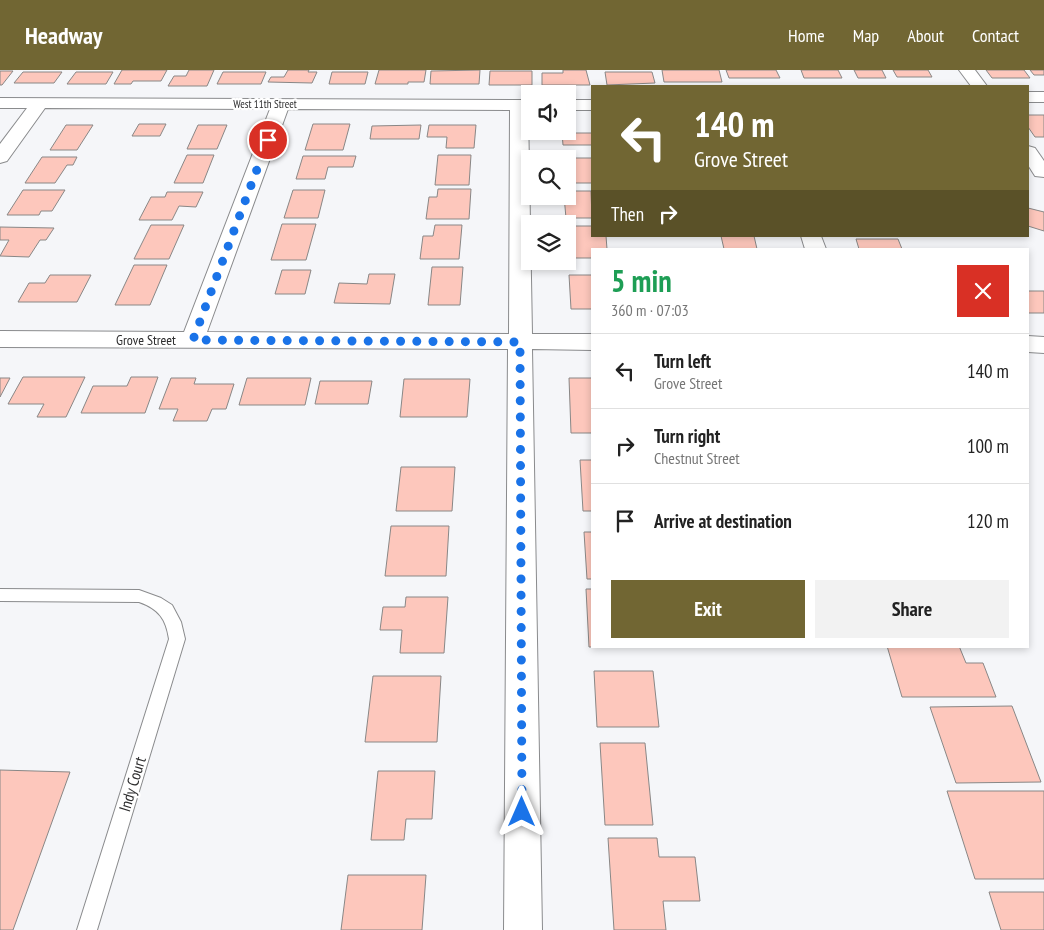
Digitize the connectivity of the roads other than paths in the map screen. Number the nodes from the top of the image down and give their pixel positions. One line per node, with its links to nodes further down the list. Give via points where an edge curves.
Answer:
1 (968, 70): 2 (street)
2 (978, 85)
3 (1044, 96): 4 (street)
4 (1029, 97)
5 (0, 103): 6 (street, West 11th Street)
6 (40, 103): 7 (street, West 11th Street); 13 (street)
7 (281, 104): 8 (street, West 11th Street); 16 (street)
8 (521, 105)
9 (576, 105): 10 (street)
10 (591, 105)
11 (523, 140): 17 (street)
12 (1029, 153): 14 (street)
13 (0, 157)
14 (1042, 172)
15 (0, 339): 16 (street, Grove Street)
16 (193, 340): 17 (street, Grove Street)
17 (520, 342): 18 (street, Grove Street); 23 (street)
18 (591, 342)
19 (1029, 344): 20 (street)
20 (1044, 344)
21 (0, 596): 22 (lane, Indy Court, via 139,596 168,610 175,623 178,639)
22 (87, 930)
23 (523, 930)

